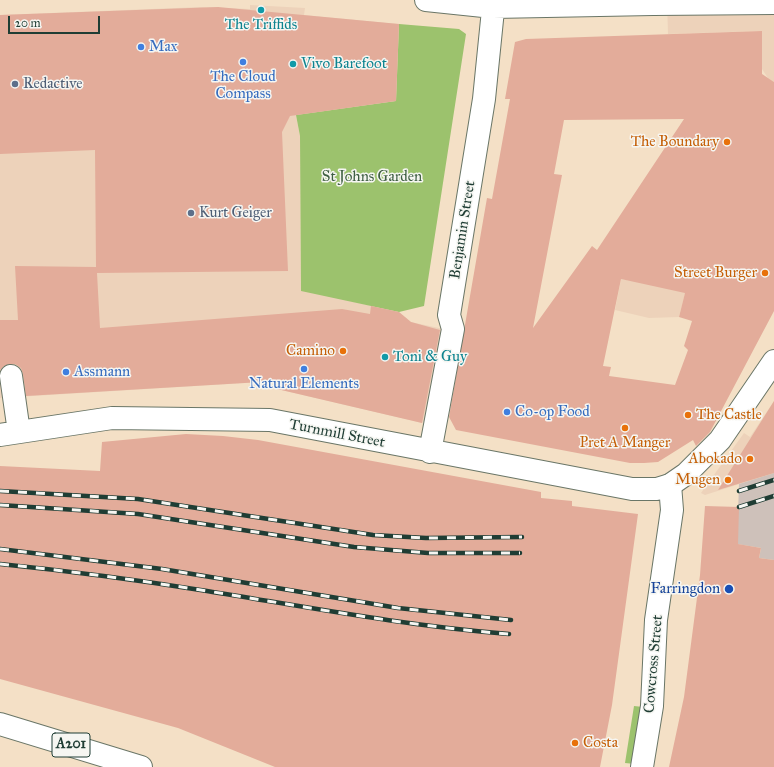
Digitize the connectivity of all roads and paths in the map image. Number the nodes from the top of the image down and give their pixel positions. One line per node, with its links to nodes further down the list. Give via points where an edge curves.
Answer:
1 (426, 0): 3 (street)
2 (653, 2): 3 (street); 4 (street)
3 (494, 3): 8 (street, Benjamin Street, via 484,100 448,315 453,329)
4 (774, 3)
5 (774, 361): 9 (street, via 720,440 686,474)
6 (11, 376): 7 (street)
7 (10, 433): 8 (street, Turnmill Street, via 112,418 270,420)
8 (430, 452): 9 (street, Turnmill Street, via 632,489 657,489)
9 (670, 485): 12 (street, Cowcross Street, via 672,510 656,620 652,706)
10 (0, 724): 11 (street, A201)
11 (141, 767)
12 (642, 767)

